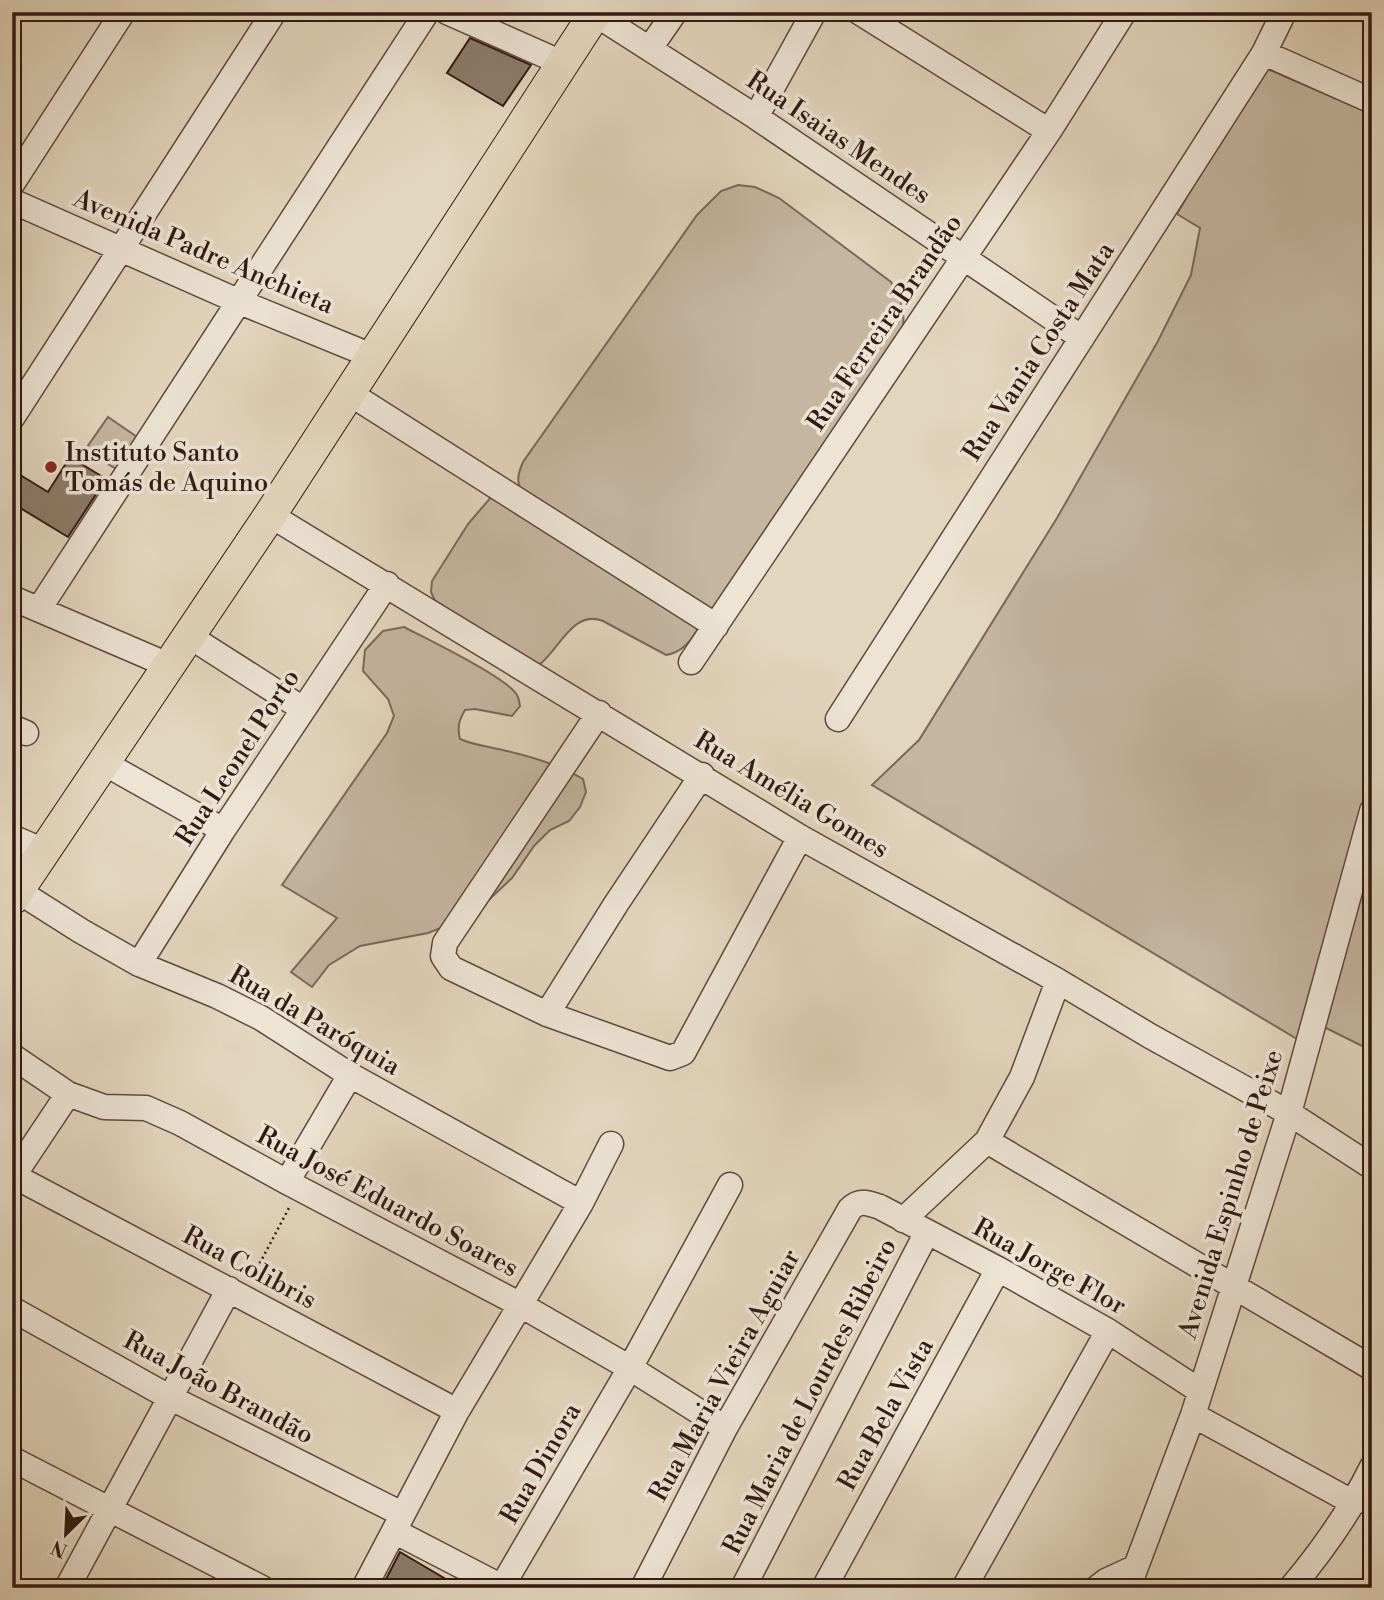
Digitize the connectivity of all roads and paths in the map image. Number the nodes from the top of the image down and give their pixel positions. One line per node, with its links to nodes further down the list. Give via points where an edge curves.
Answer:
1 (123, 12): 17 (street)
2 (274, 12): 20 (street)
3 (427, 12): 22 (street)
4 (447, 12): 13 (street)
5 (675, 12): 11 (street)
6 (814, 12): 15 (street)
7 (859, 12): 16 (street)
8 (1124, 12): 16 (street, Rua Ferreira Brandão)
9 (1284, 12): 12 (street, Rua Vania Costa Mata)
10 (596, 13): 11 (street, Rua Isaias Mendes); 13 (main road)
11 (650, 48): 15 (street, Rua Isaias Mendes)
12 (1264, 53): 14 (street); 23 (street, Rua Vania Costa Mata)
13 (562, 63): 24 (main road)
14 (1372, 101)
15 (756, 117): 21 (street, Rua Isaias Mendes)
16 (1049, 131): 21 (street, Rua Ferreira Brandão)
17 (12, 184)
18 (12, 201): 20 (street, Avenida Padre Anchieta)
19 (12, 217): 20 (street, Avenida Padre Anchieta)
20 (118, 255): 22 (street, Avenida Padre Anchieta); 25 (street)
21 (963, 257): 23 (street, Rua Isaias Mendes); 30 (street, Rua Ferreira Brandão)
22 (236, 308): 24 (street, Avenida Padre Anchieta); 29 (street)
23 (1082, 338): 36 (street, Rua Vania Costa Mata)
24 (362, 373): 26 (main road); 30 (street, Avenida Padre Anchieta)
25 (12, 418)
26 (270, 515): 27 (street, Rua Amélia Gomes); 31 (main road)
27 (387, 584): 34 (street, Rua Leonel Porto); 35 (street, Rua Amélia Gomes)
28 (12, 598): 29 (street)
29 (40, 609): 33 (street)
30 (716, 626): 32 (street, Rua Ferreira Brandão)
31 (189, 636): 33 (main road); 34 (street)
32 (691, 662)
33 (168, 665): 37 (main road)
34 (303, 709): 40 (street, Rua Leonel Porto)
35 (599, 713): 38 (street, Rua Amélia Gomes); 47 (street, via 445,943 443,956 451,968)
36 (838, 719)
37 (104, 763): 40 (street); 43 (main road)
38 (702, 775): 42 (street, Rua Amélia Gomes); 47 (street)
39 (1372, 811): 51 (street, Avenida Espinho de Peixe)
40 (223, 830): 45 (street, Rua Leonel Porto)
41 (12, 836): 43 (street)
42 (800, 836): 46 (street, Rua Amélia Gomes); 47 (street, via 679,1056 670,1058)
43 (44, 851): 44 (main road)
44 (15, 895): 45 (street, Rua da Paróquia)
45 (139, 964): 49 (street, Rua da Paróquia, via 239,1007)
46 (1058, 981): 51 (street, Rua Amélia Gomes); 52 (street, via 1022,1077)
47 (547, 1014)
48 (12, 1056): 50 (street, Rua José Eduardo Soares)
49 (351, 1076): 57 (street); 59 (street, Rua da Paróquia)
50 (68, 1094): 55 (street); 57 (street, Rua José Eduardo Soares, via 104,1107 146,1108 162,1114)
51 (1289, 1113): 54 (street, Rua Amélia Gomes); 63 (street, Avenida Espinho de Peixe)
52 (987, 1141): 60 (street); 63 (street)
53 (611, 1144): 59 (street)
54 (1372, 1167)
55 (13, 1177): 64 (street, Rua Colibris)
56 (730, 1185): 68 (street, Rua Dinora)
57 (293, 1186): 64 (path); 65 (street, Rua José Eduardo Soares)
58 (866, 1202): 60 (street, Rua Jorge Flor); 74 (street, Rua Maria Vieira Aguiar, via 850,1209)
59 (580, 1203): 65 (street)
60 (903, 1220): 61 (street, Rua Jorge Flor)
61 (927, 1232): 62 (street, Rua Jorge Flor); 86 (street, Rua Maria de Lourdes Ribeiro)
62 (998, 1269): 67 (street, Rua Jorge Flor); 87 (street, Rua Bela Vista)
63 (1234, 1287): 69 (street); 70 (street, Avenida Espinho de Peixe)
64 (235, 1293): 71 (street); 72 (street, Rua Colibris)
65 (519, 1304): 68 (street, Rua José Eduardo Soares); 72 (street)
66 (12, 1309): 71 (street, Rua João Brandão)
67 (1108, 1331): 70 (street, Rua Jorge Flor); 88 (street)
68 (630, 1368): 74 (street, Rua José Eduardo Soares); 81 (street, Rua Dinora)
69 (1372, 1368)
70 (1200, 1391): 73 (street, Avenida Espinho de Peixe)
71 (169, 1397): 78 (street); 79 (street, Rua João Brandão)
72 (457, 1411): 79 (street)
73 (1193, 1415): 77 (street); 80 (street, Avenida Espinho de Peixe)
74 (725, 1428): 85 (street, Rua Maria Vieira Aguiar)
75 (12, 1459): 78 (street)
76 (1372, 1466): 77 (street)
77 (1354, 1503): 90 (street)
78 (108, 1509): 82 (street); 83 (street)
79 (398, 1522): 81 (street, Rua João Brandão); 84 (street)
80 (1131, 1578): 89 (street, via 1105,1581)
81 (502, 1587)
82 (67, 1588)
83 (262, 1588)
84 (364, 1588)
85 (643, 1588)
86 (743, 1588)
87 (824, 1588)
88 (964, 1588)
89 (1097, 1588)
90 (1291, 1588)

